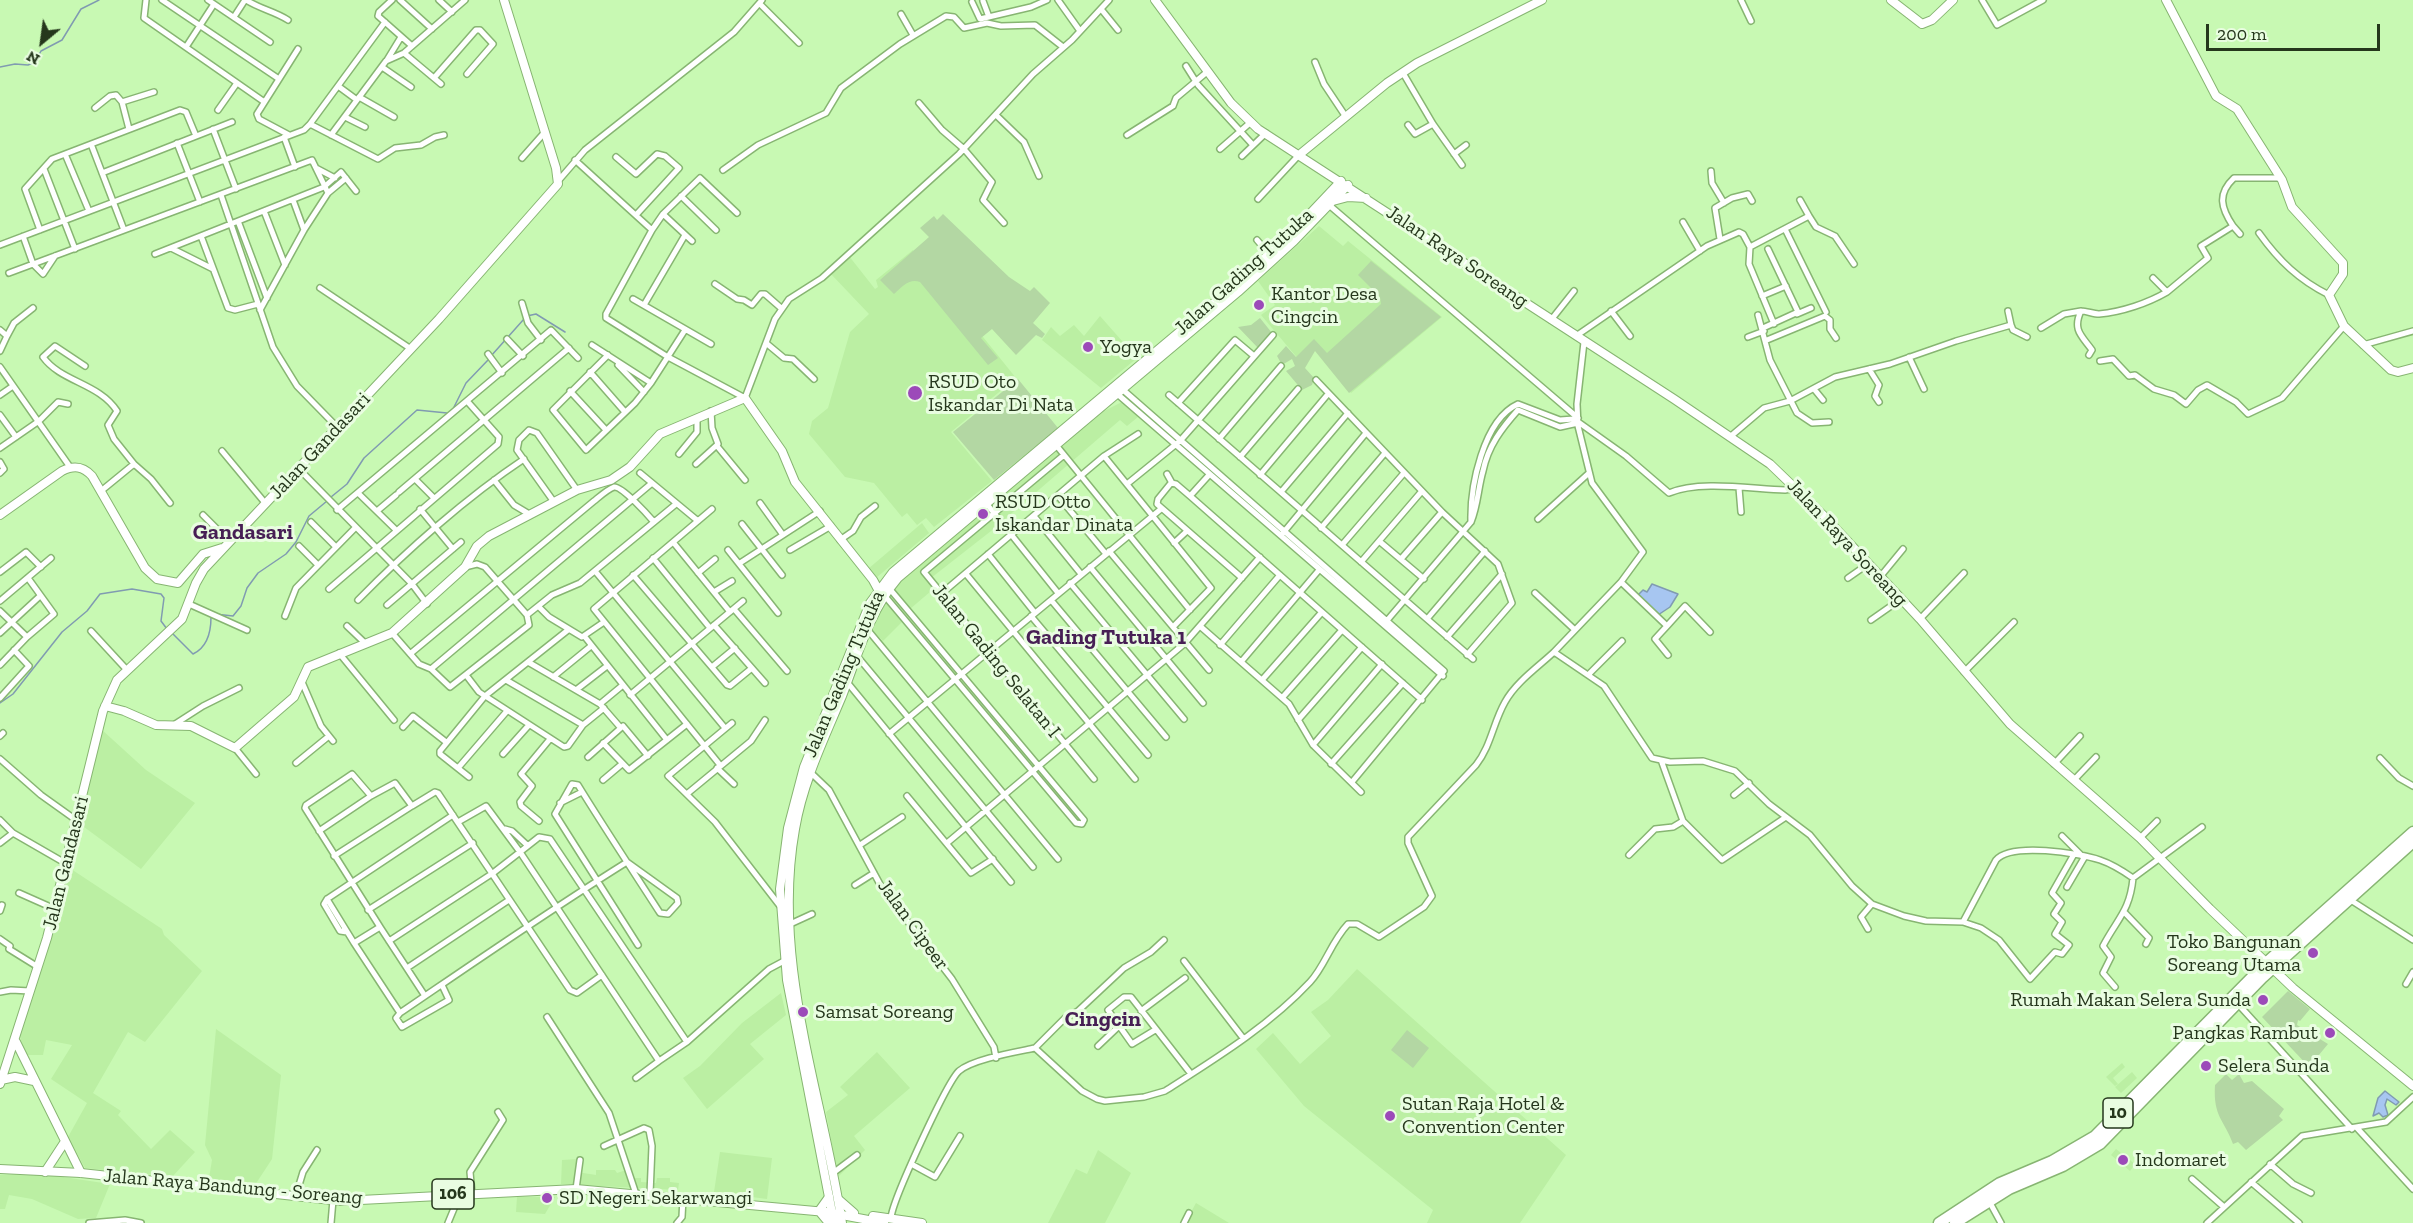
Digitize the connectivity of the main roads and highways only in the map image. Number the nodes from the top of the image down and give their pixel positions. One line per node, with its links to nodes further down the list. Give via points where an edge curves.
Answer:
1 (504, 0): 17 (main road, Jalan Gandasari, via 559,180 411,349)
2 (1155, 0): 7 (main road, Jalan Raya Soreang, via 1251,122)
3 (1542, 0): 7 (main road, via 1417,63)
4 (1891, 0): 5 (main road, via 1922,24)
5 (1953, 0)
6 (2166, 0): 13 (main road, via 2214,93 2236,109 2281,178 2292,207 2343,263 2343,274 2329,295 2344,326 2391,370)
7 (1299, 155): 8 (main road, Jalan Raya Soreang)
8 (1344, 183): 9 (main road, Jalan Raya Soreang); 10 (main road, Jalan Gading Tutuka); 11 (main road, Jalan Gading Tutuka)
9 (1367, 198): 10 (main road, via 1348,197); 24 (main road, Jalan Raya Soreang, via 1770,464 1920,620 2002,716 2140,838)
10 (1331, 203): 11 (main road, Jalan Gading Tutuka)
11 (1308, 222): 12 (main road, Jalan Gading Tutuka); 12 (main road, Jalan Gading Tutuka, via 1269,254)
12 (1249, 278): 14 (main road, Jalan Gading Tutuka)
13 (2413, 368)
14 (1117, 388): 15 (main road, Jalan Gading Tutuka); 15 (main road, Jalan Gading Tutuka, via 1056,445)
15 (983, 503): 18 (main road, Jalan Gading Tutuka)
16 (0, 515): 17 (main road, via 70,466 89,472 145,568 157,579 178,583 203,554)
17 (226, 544): 19 (main road, Jalan Gandasari, via 200,575 175,627 113,685)
18 (883, 589): 19 (main road, via 795,482 782,451 745,398 660,434 619,475 577,490 483,540 465,567 392,633 308,666 288,703 235,748 191,726 156,725); 20 (main road, Jalan Gading Tutuka); 20 (main road, Jalan Gading Tutuka, via 870,603)
19 (105, 706): 26 (main road, Jalan Gandasari, via 55,909)
20 (808, 770): 23 (main road, Jalan Gading Tutuka)
21 (2413, 832): 24 (highway, 10)
22 (2413, 842): 24 (highway, 10)
23 (784, 908): 25 (main road, Jalan Gading Tutuka); 25 (main road, Jalan Gading Tutuka, via 784,961)
24 (2270, 965): 29 (main road, Jalan Raya Soreang, via 2331,1021); 39 (highway, 10, via 2095,1136 2052,1161 2000,1183); 40 (highway, 10, via 2238,1004 2100,1144 2075,1160 2009,1189)
25 (802, 1040): 34 (main road, Jalan Gading Tutuka); 34 (main road, Jalan Gading Tutuka, via 833,1173)
26 (15, 1042): 27 (main road); 28 (main road, Jalan Gandasari)
27 (34, 1081): 28 (main road, via 15,1077); 30 (main road)
28 (1, 1082)
29 (2413, 1086)
30 (64, 1143): 32 (main road); 33 (main road)
31 (0, 1169): 32 (main road, Jalan Raya Bandung - Soreang / 106)
32 (45, 1172): 33 (main road, Jalan Raya Bandung - Soreang / 106)
33 (81, 1173): 35 (main road, Jalan Raya Bandung - Soreang / 106, via 333,1200 576,1189)
34 (833, 1198): 35 (main road); 35 (main road, Jalan Gading Tutuka); 36 (main road)
35 (833, 1216): 36 (main road, Jalan Raya Bandung - Soreang / 106)
36 (854, 1218): 37 (main road, Jalan Raya Bandung - Soreang / 106)
37 (887, 1220): 38 (main road, Jalan Raya Bandung - Soreang / 106)
38 (922, 1223)
39 (1939, 1223)
40 (1955, 1223)

